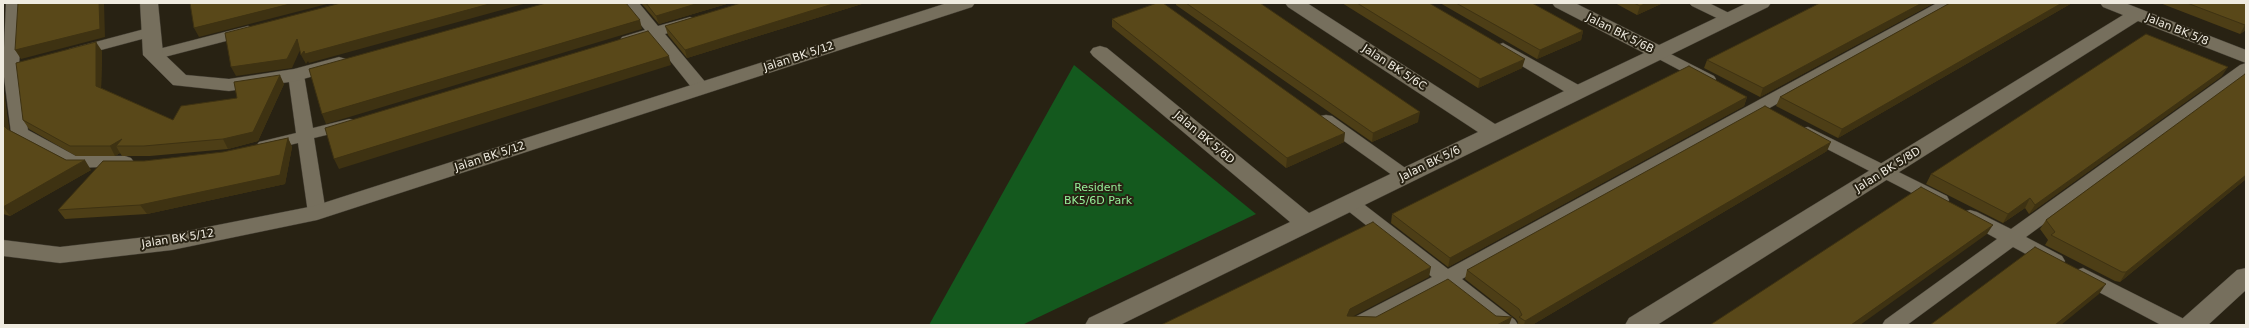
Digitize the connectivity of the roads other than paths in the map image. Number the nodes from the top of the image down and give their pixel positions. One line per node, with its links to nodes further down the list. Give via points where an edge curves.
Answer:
1 (14, 3): 25 (lane)
2 (149, 3): 15 (street)
3 (631, 3): 16 (lane)
4 (966, 3): 28 (street, Jalan BK 5/12)
5 (1294, 3): 33 (street, Jalan BK 5/6C)
6 (1561, 3): 20 (street, Jalan BK 5/6B)
7 (1697, 3): 13 (lane)
8 (1762, 3): 13 (street, Jalan BK 5/6)
9 (1948, 3): 30 (lane)
10 (2109, 3): 11 (street, Jalan BK 5/8)
11 (2137, 14): 23 (street, Jalan BK 5/8); 37 (street, Jalan BK 5/8D)
12 (707, 16): 16 (lane)
13 (1730, 19): 20 (street, Jalan BK 5/6)
14 (265, 26): 22 (lane)
15 (152, 32): 21 (lane); 22 (street)
16 (655, 32): 18 (lane); 28 (lane)
17 (1488, 40): 29 (lane)
18 (610, 46)
19 (1100, 52): 41 (street, Jalan BK 5/6D)
20 (1659, 53): 29 (street, Jalan BK 5/6); 30 (lane)
21 (62, 55)
22 (153, 55): 27 (street, via 180,80 229,85)
23 (2246, 57)
24 (356, 58): 27 (street)
25 (13, 68): 36 (lane, via 20,133 73,162)
26 (2246, 68): 42 (lane)
27 (296, 75): 34 (lane)
28 (701, 88): 40 (street, Jalan BK 5/12)
29 (1578, 92): 33 (street, Jalan BK 5/6)
30 (1761, 107): 37 (lane); 45 (lane)
31 (1315, 112): 38 (lane)
32 (366, 118): 34 (lane)
33 (1494, 133): 38 (street, Jalan BK 5/6)
34 (305, 137): 35 (lane); 40 (lane)
35 (251, 149)
36 (142, 163)
37 (1884, 171): 42 (lane); 49 (street, Jalan BK 5/8D)
38 (1406, 176): 39 (street, Jalan BK 5/6)
39 (1350, 203): 41 (street, Jalan BK 5/6); 45 (lane)
40 (317, 213): 43 (street, Jalan BK 5/12, via 172,242 67,254)
41 (1307, 224): 46 (street, Jalan BK 5/6)
42 (2011, 237): 50 (lane); 51 (lane)
43 (3, 248)
44 (2246, 276): 52 (street)
45 (1447, 278): 47 (lane); 48 (lane)
46 (1098, 325)
47 (1356, 325)
48 (1508, 325)
49 (1638, 325)
50 (1892, 325)
51 (2179, 325)
52 (2192, 325)

